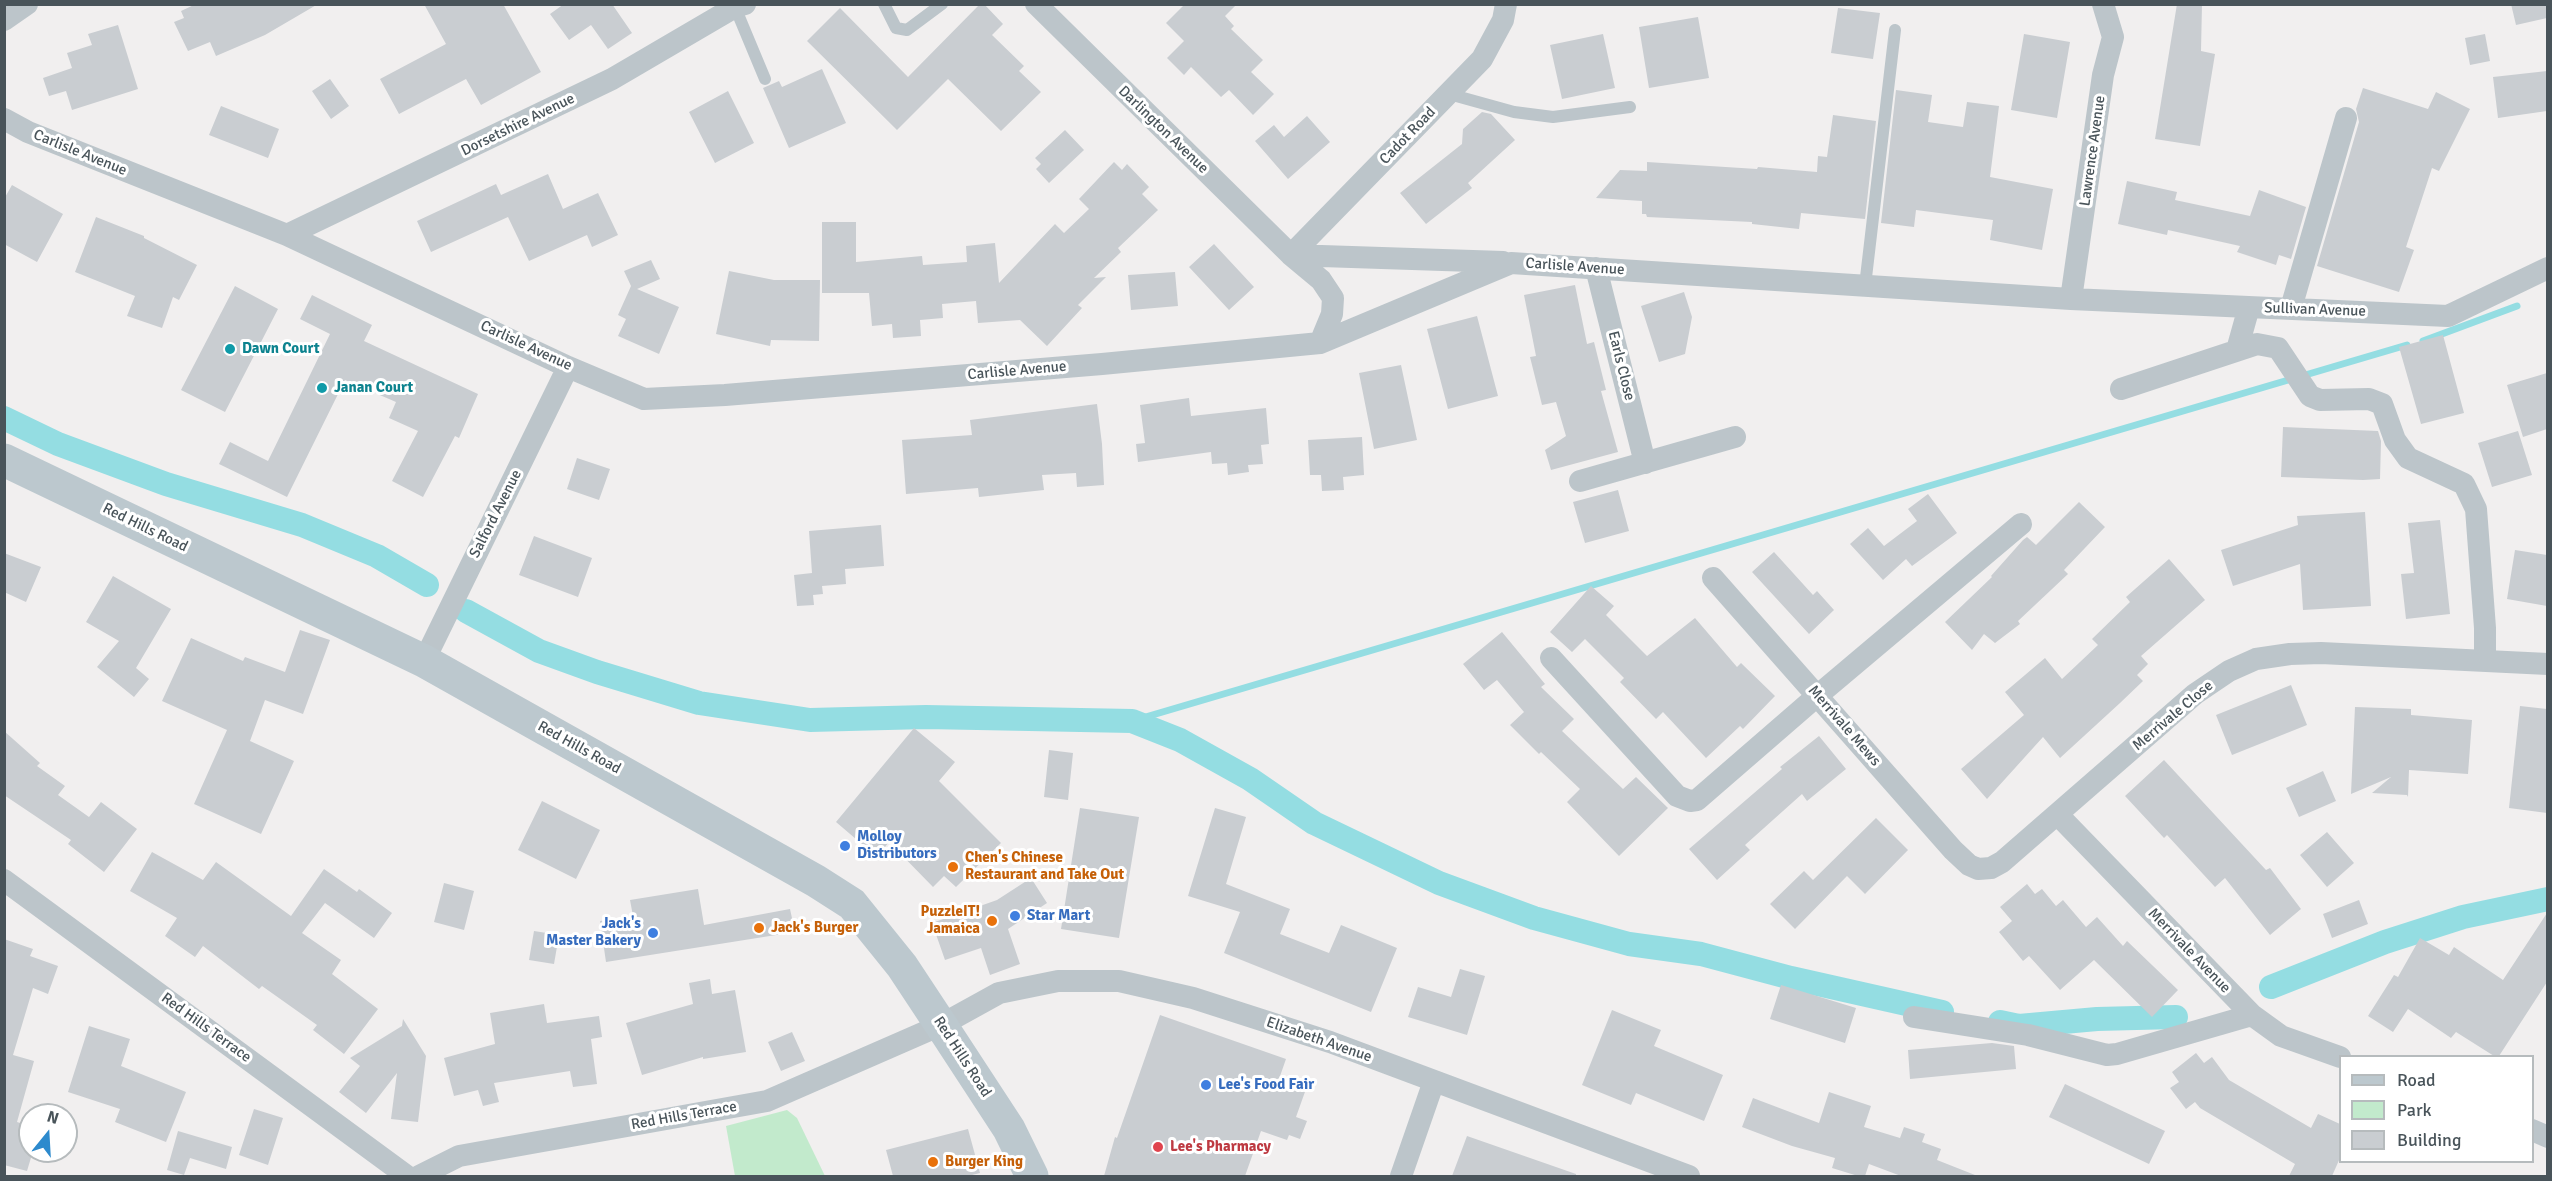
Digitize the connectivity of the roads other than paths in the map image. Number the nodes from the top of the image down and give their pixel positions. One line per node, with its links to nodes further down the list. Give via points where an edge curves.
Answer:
1 (27, 4): 8 (street)
2 (884, 4): 3 (lane, via 896,28 907,30)
3 (942, 4)
4 (1036, 4): 16 (street, Darlington Avenue)
5 (1506, 4): 11 (street, Cadot Road, via 1503,20 1482,59)
6 (2103, 4): 21 (street, Lawrence Avenue, via 2113,37 2103,75)
7 (740, 6): 10 (lane); 15 (street, Dorsetshire Avenue, via 612,79)
8 (4, 20)
9 (1895, 30): 20 (lane)
10 (765, 80)
11 (1449, 94): 12 (lane, via 1514,112 1553,117); 16 (street, Cadot Road)
12 (1630, 107)
13 (4, 118): 15 (street, Carlisle Avenue, via 28,132)
14 (2346, 118): 23 (street)
15 (287, 235): 26 (street, Carlisle Avenue)
16 (1291, 255): 17 (street); 24 (street, Darlington Avenue, via 1321,280 1333,298 1332,314)
17 (1511, 263): 18 (street, Carlisle Avenue); 24 (street, Carlisle Avenue)
18 (1596, 268): 20 (street, Carlisle Avenue); 30 (street, Earls Close)
19 (2547, 268): 23 (street, Sullivan Avenue, via 2448,316)
20 (1865, 286): 21 (street, Carlisle Avenue)
21 (2071, 299): 22 (street, Sullivan Avenue)
22 (2248, 307): 23 (street, Sullivan Avenue); 25 (street)
23 (2291, 308)
24 (1320, 343): 26 (street, Carlisle Avenue, via 644,399)
25 (2237, 350): 27 (street); 36 (street, via 2257,344 2278,348 2310,396 2320,400 2369,399 2382,404 2395,440 2408,458 2464,484 2476,509)
26 (568, 367): 35 (street, Salford Avenue)
27 (2121, 389)
28 (1735, 437): 30 (street)
29 (4, 460): 35 (main road, Red Hills Road)
30 (1645, 463): 31 (street)
31 (1580, 482)
32 (2021, 524): 38 (street)
33 (1713, 578): 38 (street, Merrivale Mews)
34 (1551, 658): 38 (street, via 1677,796 1690,801 1704,797)
35 (424, 661): 44 (main road, Red Hills Road, via 852,904 902,966)
36 (2485, 661): 37 (street, Merrivale Close); 39 (street, Merrivale Close, via 2321,653 2256,659 2229,671 2195,694)
37 (2547, 664)
38 (1817, 696): 40 (street, Merrivale Mews, via 1953,850)
39 (2058, 815): 40 (street, Merrivale Close, via 2002,862); 42 (street, Merrivale Avenue)
40 (1978, 869)
41 (4, 880): 47 (street, Red Hills Terrace)
42 (2252, 1015): 43 (street, via 2107,1055 2028,1035); 45 (street, Merrivale Avenue, via 2281,1036)
43 (1914, 1017)
44 (941, 1025): 46 (street, Elizabeth Avenue, via 999,993 1058,981 1119,981 1193,998 1330,1042); 48 (street, Red Hills Terrace, via 767,1101 459,1156); 49 (main road, Red Hills Road, via 1009,1129)
45 (2339, 1057)
46 (1434, 1081): 50 (street); 51 (street, Elizabeth Avenue)
47 (407, 1176)
48 (419, 1176)
49 (1032, 1176)
50 (1401, 1176)
51 (1689, 1176)

